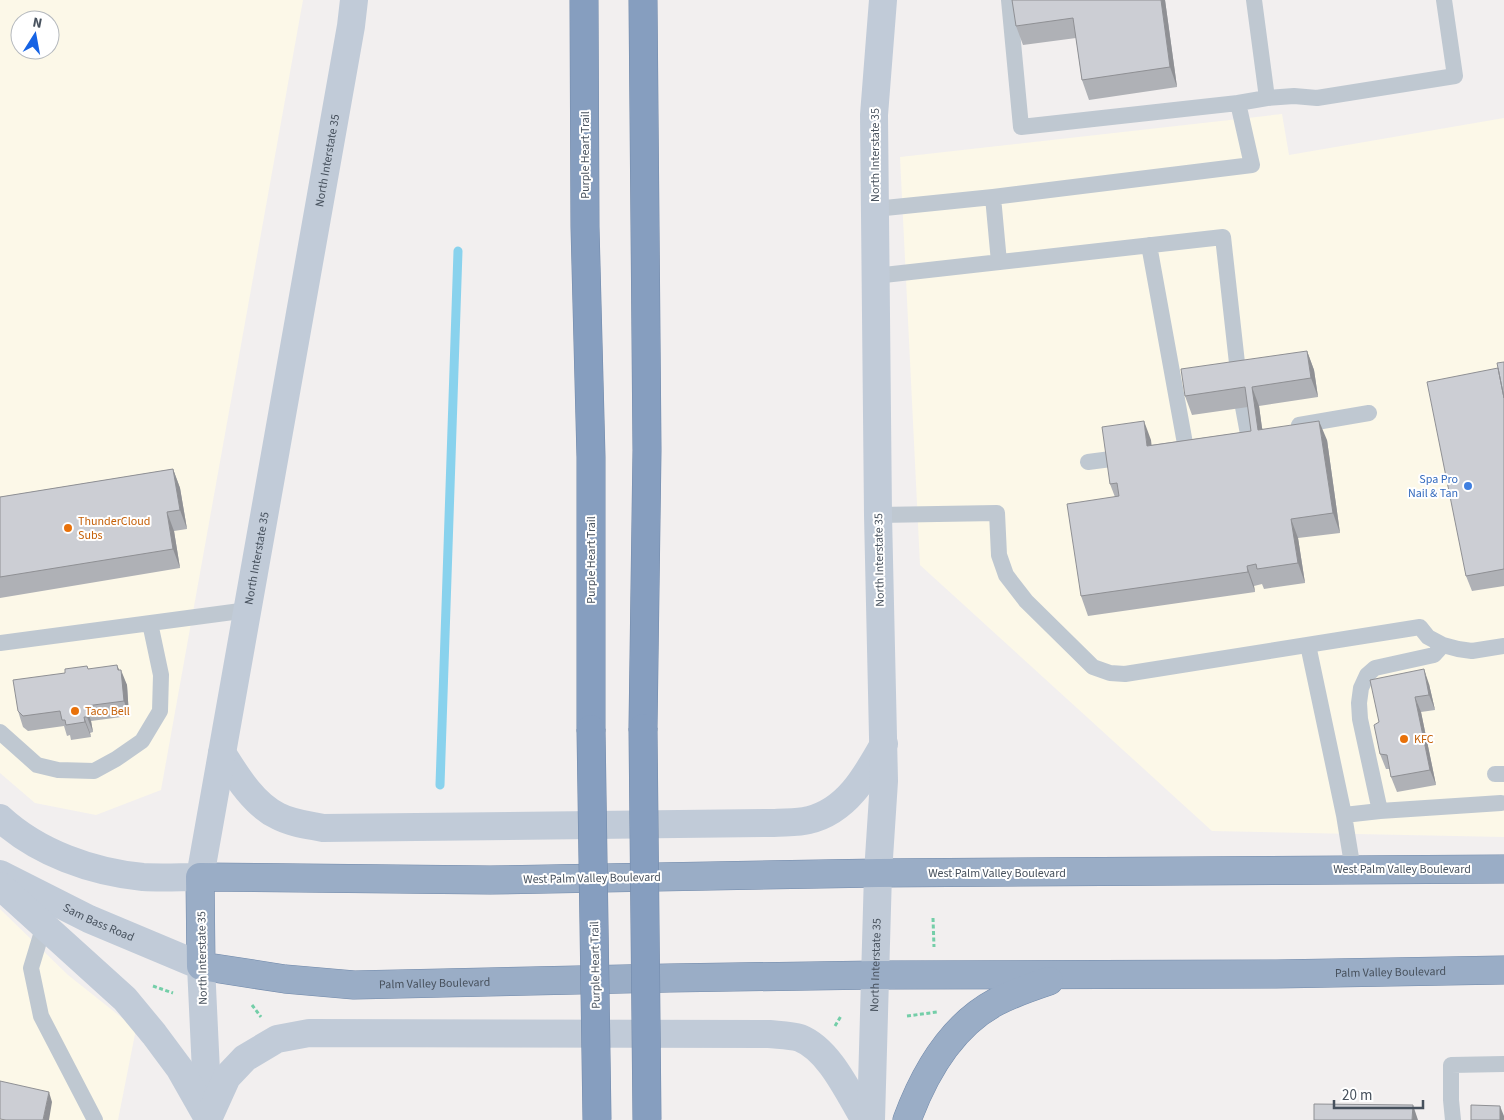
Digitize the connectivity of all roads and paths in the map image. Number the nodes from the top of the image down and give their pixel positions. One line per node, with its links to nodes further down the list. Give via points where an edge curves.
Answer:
1 (354, 0): 24 (main road, North Interstate 35)
2 (578, 0): 9 (highway)
3 (584, 0): 9 (highway, Purple Heart Trail)
4 (643, 0): 58 (highway, bridge, via 647,450 643,728)
5 (883, 0): 13 (main road, North Interstate 35, via 874,115)
6 (1009, 0): 11 (lane, via 1021,126)
7 (1254, 0): 10 (lane)
8 (1444, 0): 10 (lane, via 1455,76 1317,98)
9 (584, 73): 57 (highway, Purple Heart Trail, bridge)
10 (1267, 98): 11 (lane)
11 (1238, 103): 12 (lane, via 1252,165)
12 (993, 197): 13 (lane); 15 (lane)
13 (875, 209): 16 (main road, North Interstate 35)
14 (1150, 245): 15 (lane); 17 (lane, via 1223,237); 20 (lane, via 1186,449)
15 (999, 262): 16 (lane)
16 (875, 276): 23 (main road, North Interstate 35)
17 (1239, 381)
18 (1242, 407): 19 (lane, via 1248,434)
19 (1369, 413)
20 (1161, 453)
21 (1111, 459): 22 (lane)
22 (1088, 462)
23 (878, 516): 27 (lane, via 997,513 999,555 1006,575 1026,601 1093,667 1110,673 1125,674); 31 (main road, North Interstate 35)
24 (248, 610): 25 (lane); 32 (main road, North Interstate 35)
25 (150, 623): 26 (lane); 30 (lane, via 161,675 160,711 142,741 94,771 58,770 37,765)
26 (0, 643)
27 (1308, 645): 28 (lane, via 1420,627 1428,637); 35 (lane)
28 (1443, 645): 29 (lane, via 1472,651); 34 (lane, via 1434,655 1374,668 1361,688 1360,719)
29 (1504, 646)
30 (0, 732)
31 (884, 744): 32 (main road, via 850,797 831,812 808,820 774,823 323,828 278,816 245,786); 39 (main road, North Interstate 35)
32 (222, 753): 41 (main road, North Interstate 35)
33 (1501, 803): 34 (lane)
34 (1380, 811): 35 (lane)
35 (1344, 815): 38 (lane)
36 (6, 824): 41 (main road, via 40,846 72,861 106,871 144,877)
37 (1504, 869): 38 (highway, West Palm Valley Boulevard)
38 (1353, 870): 39 (highway, West Palm Valley Boulevard)
39 (878, 873): 41 (highway, West Palm Valley Boulevard, via 490,880); 49 (main road, North Interstate 35)
40 (0, 874): 46 (main road, Sam Bass Road, via 89,919)
41 (200, 877): 46 (highway, North Interstate 35)
42 (0, 886): 44 (main road)
43 (933, 918): 45 (path)
44 (44, 925): 55 (lane, via 31,968 41,1016); 56 (main road, via 125,999 180,1069)
45 (934, 948)
46 (200, 966): 49 (highway, Palm Valley Boulevard, via 354,985); 56 (main road, North Interstate 35)
47 (1504, 970): 48 (highway, Palm Valley Boulevard)
48 (1071, 974): 49 (highway); 61 (highway, via 994,1002 968,1021 946,1046 928,1075)
49 (875, 975): 60 (main road, North Interstate 35)
50 (145, 983): 51 (path)
51 (175, 994)
52 (940, 1011): 53 (path)
53 (907, 1016)
54 (1504, 1064): 62 (lane, via 1451,1065)
55 (95, 1120)
56 (208, 1120): 59 (main road, via 227,1077 245,1058 277,1039 309,1033 758,1034 799,1038 819,1050)
57 (597, 1120)
58 (647, 1120)
59 (865, 1120)
60 (871, 1120)
61 (907, 1120)
62 (1453, 1120)

